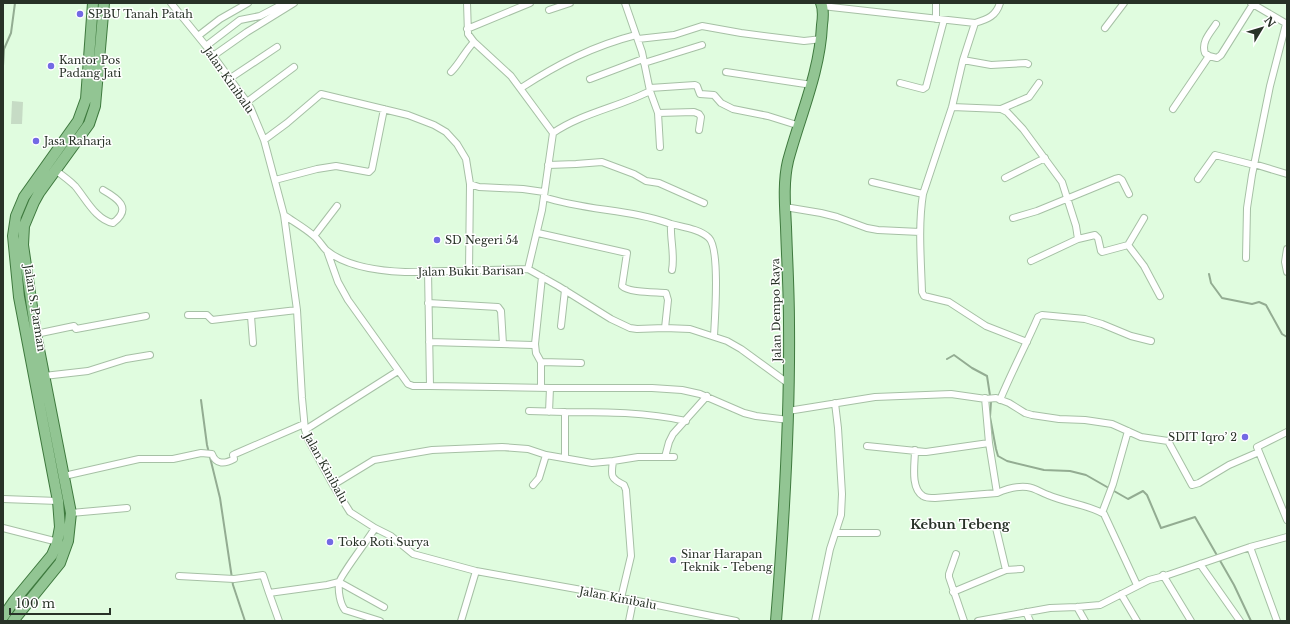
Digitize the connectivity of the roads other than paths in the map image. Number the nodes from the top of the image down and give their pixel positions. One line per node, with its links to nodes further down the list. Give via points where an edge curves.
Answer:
1 (93, 3): 115 (main road, Jalan S. Parman, via 86,99 82,113 24,197 16,216 13,236 19,297)
2 (104, 3): 60 (main road, via 93,114 90,124)
3 (171, 3): 24 (street, Jalan Kinibalu)
4 (248, 3): 24 (street, via 220,19)
5 (285, 3): 29 (street, via 260,16 240,20)
6 (294, 3): 31 (street)
7 (467, 3): 23 (street)
8 (530, 3): 23 (street)
9 (570, 3): 16 (street)
10 (625, 3): 25 (street)
11 (936, 3): 17 (street)
12 (1000, 3): 19 (street, via 993,16)
13 (1124, 3): 22 (street)
14 (1252, 4): 21 (street); 32 (street, via 1221,55 1217,58)
15 (822, 5): 17 (street); 26 (main road, Jalan Dempo Raya)
16 (549, 10)
17 (936, 19): 18 (street)
18 (944, 20): 19 (street); 41 (street, via 926,87 922,89)
19 (975, 23): 33 (street)
20 (1216, 24): 32 (street, via 1204,46 1205,53)
21 (1287, 24): 58 (street, via 1270,86)
22 (1105, 28)
23 (467, 29): 27 (street)
24 (198, 36): 29 (street, Jalan Kinibalu)
25 (637, 37): 26 (street, via 674,35 702,26 804,42); 34 (street); 44 (street, via 612,41 565,61)
26 (822, 39): 43 (main road, Jalan Dempo Raya)
27 (474, 42): 37 (street); 44 (street, via 511,76)
28 (702, 45): 34 (street)
29 (206, 46): 31 (street, Jalan Kinibalu)
30 (277, 47): 39 (street)
31 (213, 56): 39 (street, Jalan Kinibalu)
32 (1209, 56): 48 (street)
33 (963, 60): 35 (street, via 991,65); 47 (street)
34 (644, 61): 40 (street); 45 (street)
35 (1028, 64)
36 (294, 66): 46 (street)
37 (451, 72)
38 (726, 72): 43 (street)
39 (229, 79): 46 (street, Jalan Kinibalu)
40 (590, 79)
41 (900, 83)
42 (1039, 83): 50 (street, via 1029,97)
43 (812, 85): 52 (main road, Jalan Dempo Raya)
44 (520, 88): 54 (street)
45 (650, 89): 51 (street); 52 (street, via 695,85 700,94 714,95 733,109); 54 (street, via 636,98 587,116)
46 (247, 102): 55 (street, Jalan Kinibalu)
47 (952, 107): 50 (street); 68 (street)
48 (1173, 108)
49 (384, 109): 55 (street, via 321,94); 64 (street, via 372,170 369,172 336,166); 66 (street, via 408,115 446,132 466,159)
50 (1001, 109): 57 (street, via 1023,128)
51 (658, 113): 53 (street, via 699,114); 56 (street)
52 (800, 126): 74 (main road, Jalan Dempo Raya, via 788,162)
53 (699, 130)
54 (553, 133): 59 (street)
55 (264, 140): 64 (street, Jalan Kinibalu)
56 (660, 148)
57 (1045, 158): 62 (street); 71 (street, via 1062,182)
58 (1254, 164): 61 (street); 63 (street, via 1215,155); 86 (street, via 1247,208)
59 (548, 165): 70 (street); 72 (street, via 602,162 646,180 659,182)
60 (55, 170): 67 (street, via 72,184 106,222 113,223 118,219 123,207 117,199); 103 (main road, via 34,202 24,226 24,246)
61 (1287, 174)
62 (1005, 178)
63 (1198, 179)
64 (275, 180): 75 (street, Jalan Kinibalu)
65 (872, 182): 68 (street)
66 (470, 184): 70 (street, via 479,187 522,189); 91 (street)
67 (103, 190)
68 (923, 194): 79 (street)
69 (1129, 194): 71 (street, via 1119,178)
70 (544, 195): 78 (street, via 562,204); 80 (street)
71 (1068, 199): 76 (street); 82 (street)
72 (704, 202)
73 (336, 206): 81 (street)
74 (785, 207): 79 (street, via 837,217 867,228); 116 (main road, Jalan Dempo Raya)
75 (284, 215): 81 (street, Jalan Bukit Barisan); 97 (street, Jalan Kinibalu)
76 (1013, 218)
77 (1144, 218): 83 (street)
78 (671, 224): 89 (street); 104 (street, via 704,234 713,245 716,286)
79 (920, 232): 107 (street, via 924,296 949,302 986,326)
80 (538, 233): 88 (street); 102 (street, via 627,253 622,286 631,290 666,293 668,300)
81 (314, 236): 85 (street, Jalan Bukit Barisan)
82 (1078, 239): 83 (street, via 1095,235 1102,252); 87 (street)
83 (1128, 245): 95 (street, via 1144,266)
84 (1287, 249): 92 (street)
85 (327, 251): 90 (street, Jalan Bukit Barisan, via 370,269); 114 (street, via 338,282 348,300)
86 (1246, 258)
87 (1031, 261)
88 (528, 269): 91 (street, Jalan Bukit Barisan); 93 (street, Jalan Bukit Barisan)
89 (672, 270)
90 (428, 271): 91 (street, Jalan Bukit Barisan); 96 (street)
91 (469, 271)
92 (1287, 272)
93 (542, 277): 94 (street, Jalan Bukit Barisan); 110 (street)
94 (565, 290): 101 (street); 102 (street, Jalan Bukit Barisan, via 630,328)
95 (1160, 296)
96 (428, 303): 106 (street); 109 (street, via 498,307 501,311)
97 (297, 310): 100 (street); 129 (street, Jalan Kinibalu)
98 (188, 315): 100 (street, via 207,315 212,320)
99 (146, 316): 103 (street)
100 (251, 316): 108 (street)
101 (561, 326)
102 (665, 328): 104 (street, Jalan Bukit Barisan, via 690,329)
103 (36, 334): 115 (main road)
104 (714, 336): 116 (street, Jalan Bukit Barisan, via 741,349)
105 (1151, 341): 107 (street, via 1085,319 1042,315 1038,317)
106 (429, 342): 109 (street); 117 (street)
107 (1027, 342): 122 (street)
108 (253, 344)
109 (504, 344): 110 (street)
110 (535, 344): 112 (street)
111 (150, 355): 115 (street, via 126,359)
112 (541, 362): 113 (street); 118 (street)
113 (581, 363)
114 (398, 371): 117 (street, via 408,384); 129 (street)
115 (42, 383): 141 (main road); 146 (main road, Jalan S. Parman)
116 (789, 384): 127 (main road, Jalan Dempo Raya)
117 (430, 386): 118 (street)
118 (541, 388): 119 (street)
119 (550, 388): 120 (street, via 661,388 692,391); 125 (street)
120 (707, 396): 127 (street, via 744,413); 128 (street)
121 (986, 398): 122 (street); 123 (street, via 935,394 874,397); 132 (street)
122 (998, 399): 130 (street, via 1032,415 1106,423)
123 (835, 403): 127 (street); 154 (street, via 842,494 842,515)
124 (529, 411): 125 (street)
125 (549, 412): 126 (street)
126 (565, 412): 128 (street, via 614,412); 139 (street)
127 (788, 415): 184 (main road, Jalan Dempo Raya)
128 (686, 421): 137 (street, via 670,439)
129 (304, 427): 141 (street, via 234,454 234,459 220,463 210,454 201,453 173,459 139,458); 142 (street, Jalan Kinibalu)
130 (1128, 431): 135 (street, via 1141,437 1168,441 1192,485); 149 (street)
131 (1287, 432): 135 (street, via 1257,447)
132 (989, 443): 134 (street, via 926,452); 144 (street)
133 (867, 446): 134 (street)
134 (915, 450): 144 (street, via 916,487 922,495 935,498)
135 (1259, 452): 150 (street)
136 (546, 455): 139 (street); 142 (street, via 528,449 502,447 432,450 374,460); 143 (street, via 539,478)
137 (665, 457): 138 (street); 140 (street, via 638,457)
138 (674, 457)
139 (565, 458): 140 (street, via 592,463)
140 (613, 461): 171 (street, via 611,476 624,485 626,490 632,556)
141 (64, 476): 148 (main road)
142 (333, 485): 152 (street, Jalan Kinibalu, via 350,512)
143 (533, 485)
144 (997, 493): 149 (street, via 1007,489 1036,488 1048,495)
145 (3, 499): 146 (street)
146 (58, 500): 157 (main road, Jalan S. Parman)
147 (127, 508): 148 (street)
148 (71, 513): 178 (main road, via 68,541 60,563)
149 (1102, 513): 167 (street, via 1110,524)
150 (1287, 520)
151 (3, 528): 157 (street)
152 (375, 528): 163 (street, Jalan Kinibalu, via 391,536 412,554); 166 (street)
153 (996, 528): 162 (street)
154 (836, 532): 155 (street); 185 (street)
155 (877, 533)
156 (1287, 537): 158 (street)
157 (58, 542): 176 (main road, Jalan S. Parman, via 52,555)
158 (1250, 547): 160 (street); 193 (street)
159 (956, 554): 168 (street, via 948,574)
160 (1200, 564): 164 (street); 192 (street)
161 (1021, 569): 162 (street)
162 (1006, 570): 168 (street)
163 (476, 571): 171 (street, Jalan Kinibalu); 181 (street)
164 (1163, 575): 167 (street); 191 (street)
165 (179, 576): 169 (street, via 234,579 263,575)
166 (339, 582): 169 (street); 173 (street); 180 (street, via 340,599 345,610)
167 (1137, 585): 170 (street)
168 (953, 592): 186 (street)
169 (269, 593): 179 (street)
170 (1121, 594): 174 (street, via 1100,605); 190 (street)
171 (621, 598): 172 (street, Jalan Kinibalu)
172 (633, 601): 177 (street, Jalan Kinibalu); 182 (street)
173 (384, 607)
174 (1077, 607): 175 (street); 189 (street)
175 (1026, 612): 187 (street); 188 (street)
176 (3, 617)
177 (712, 618): 183 (street, Jalan Kinibalu)
178 (13, 621)
179 (279, 621)
180 (380, 621)
181 (461, 621)
182 (630, 621)
183 (736, 621)
184 (776, 621)
185 (815, 621)
186 (964, 621)
187 (978, 621)
188 (1030, 621)
189 (1085, 621)
190 (1137, 621)
191 (1191, 621)
192 (1240, 621)
193 (1277, 621)

